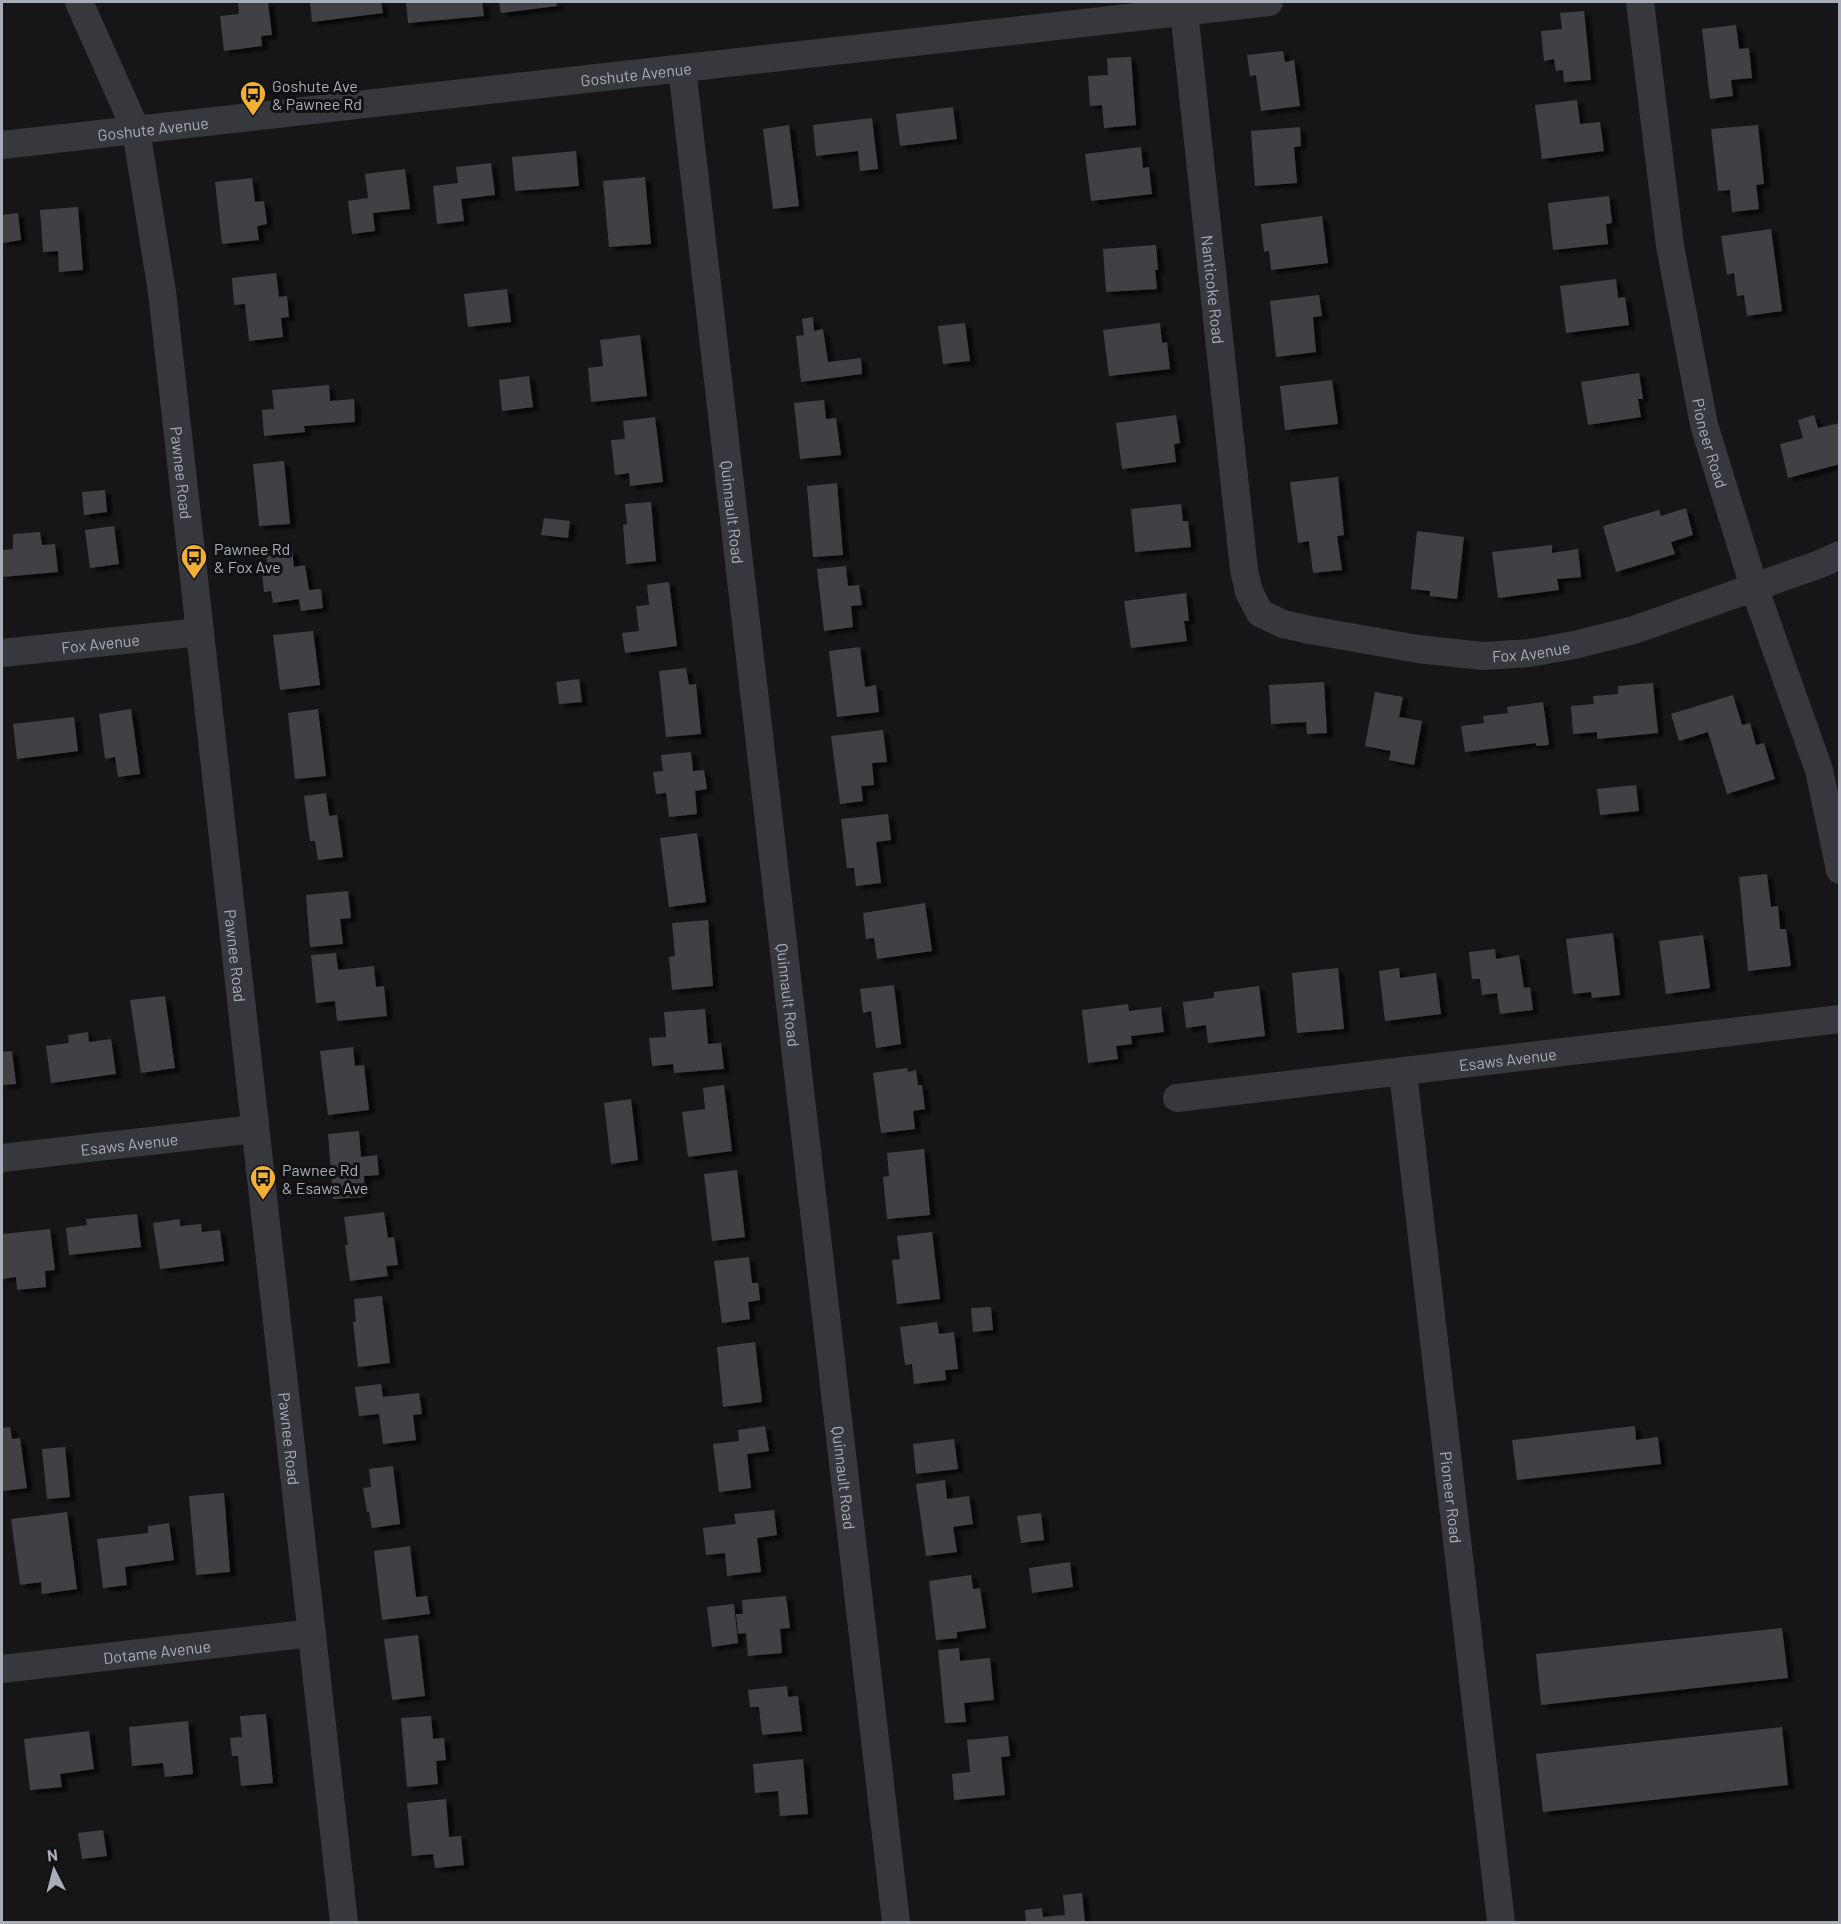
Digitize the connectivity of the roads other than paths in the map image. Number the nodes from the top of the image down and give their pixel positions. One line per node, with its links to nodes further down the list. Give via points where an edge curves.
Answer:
1 (79, 2): 6 (street, Pawnee Road)
2 (1269, 2): 4 (street, Goshute Avenue)
3 (1640, 2): 10 (street, Pioneer Road, via 1670,246 1702,414)
4 (1184, 11): 5 (street, Goshute Avenue); 9 (street, Nanticoke Road)
5 (682, 68): 6 (street, Goshute Avenue); 22 (street, Quinnault Road)
6 (136, 130): 7 (street, Goshute Avenue); 11 (street, Pawnee Road, via 162,292)
7 (2, 145)
8 (1839, 555): 10 (street, Fox Avenue)
9 (1244, 570): 10 (street, Fox Avenue, via 1260,613 1283,624 1418,649 1483,656 1530,653 1634,630)
10 (1754, 587): 13 (street, Pioneer Road, via 1819,770)
11 (200, 632): 12 (street, Fox Avenue); 17 (street, Pawnee Road)
12 (2, 653)
13 (1839, 870)
14 (1839, 1019): 15 (street, Esaws Avenue)
15 (1403, 1072): 16 (street, Esaws Avenue); 23 (street, Pioneer Road)
16 (1177, 1098)
17 (255, 1129): 18 (street, Esaws Avenue); 19 (street, Pawnee Road)
18 (2, 1158)
19 (312, 1633): 20 (street, Dotame Avenue); 21 (street, Pawnee Road)
20 (2, 1669)
21 (345, 1923)
22 (896, 1923)
23 (1501, 1923)

